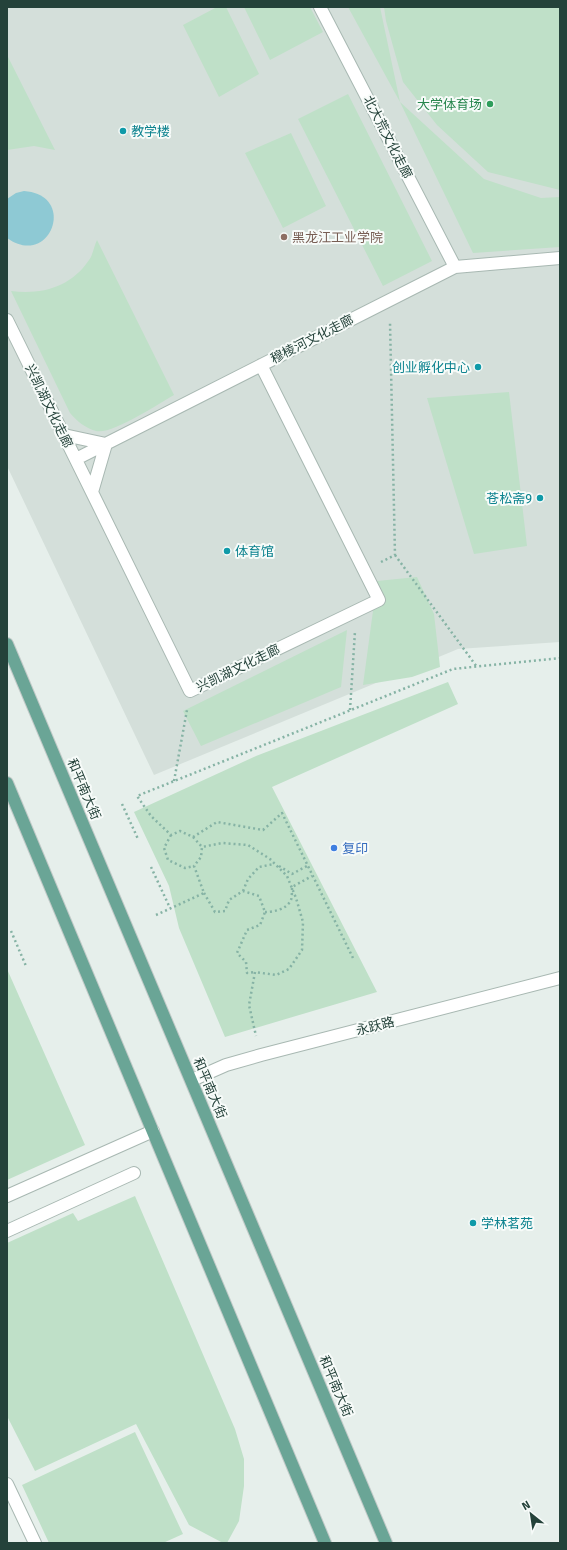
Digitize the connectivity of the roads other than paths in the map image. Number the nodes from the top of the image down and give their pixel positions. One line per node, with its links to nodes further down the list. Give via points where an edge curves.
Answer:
1 (320, 7): 3 (street, 北大荒文化走廊)
2 (560, 258): 3 (street, 穆棱河文化走廊)
3 (455, 267): 5 (street, 穆棱河文化走廊)
4 (7, 320): 6 (street, 兴凯湖文化走廊)
5 (261, 365): 7 (street, 穆棱河文化走廊); 9 (street, 兴凯湖文化走廊, via 379,600 190,691)
6 (64, 435): 7 (street); 8 (street, 兴凯湖文化走廊)
7 (106, 444): 8 (street, 穆棱河文化走廊); 9 (street)
8 (76, 459): 9 (street, 兴凯湖文化走廊)
9 (92, 492)
10 (7, 644): 13 (main road, 和平南大街)
11 (7, 783): 14 (main road)
12 (560, 978): 13 (street, 永跃路, via 261,1055 226,1065)
13 (192, 1080): 21 (main road, 和平南大街)
14 (153, 1131): 16 (street); 20 (main road)
15 (134, 1173): 17 (street)
16 (7, 1196)
17 (7, 1230)
18 (7, 1484): 19 (street)
19 (35, 1543)
20 (326, 1543)
21 (386, 1543)

